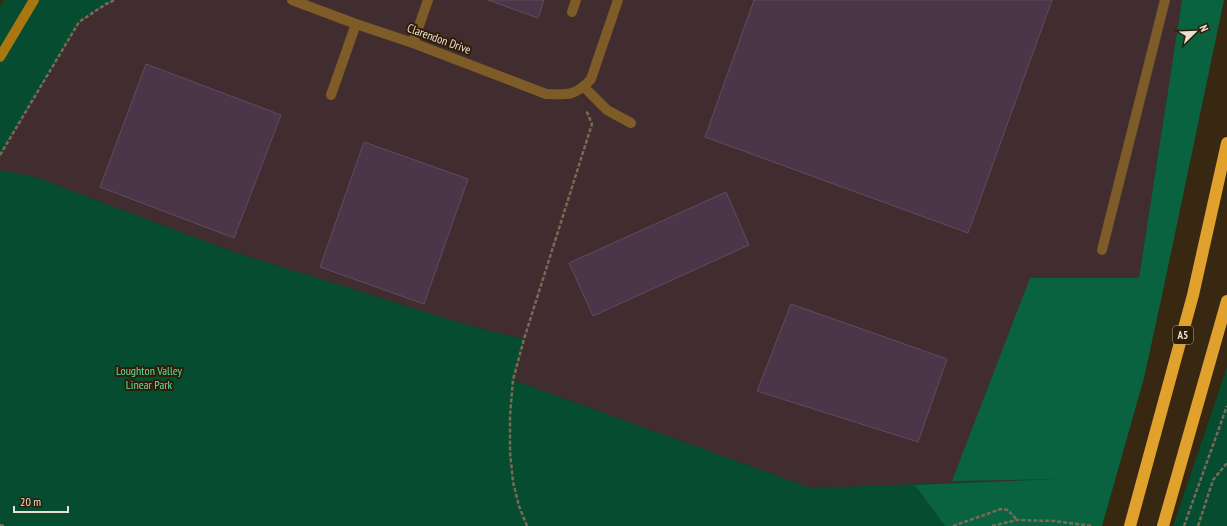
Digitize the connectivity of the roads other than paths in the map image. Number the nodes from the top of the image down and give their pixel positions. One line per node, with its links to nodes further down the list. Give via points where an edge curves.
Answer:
1 (34, 0): 10 (street)
2 (292, 0): 8 (street, Clarendon Drive)
3 (428, 0): 9 (street)
4 (576, 0): 7 (street)
5 (618, 0): 11 (street, via 591,79)
6 (1165, 0): 15 (street)
7 (572, 12)
8 (356, 24): 9 (street, Clarendon Drive); 12 (street)
9 (413, 43): 11 (street, Clarendon Drive, via 546,94 566,95)
10 (0, 57)
11 (581, 89): 13 (street, via 607,110)
12 (331, 95)
13 (631, 124)
14 (1227, 143): 17 (highway, A5, via 1194,295)
15 (1102, 250)
16 (1227, 301): 18 (highway)
17 (1130, 526)
18 (1163, 526)

